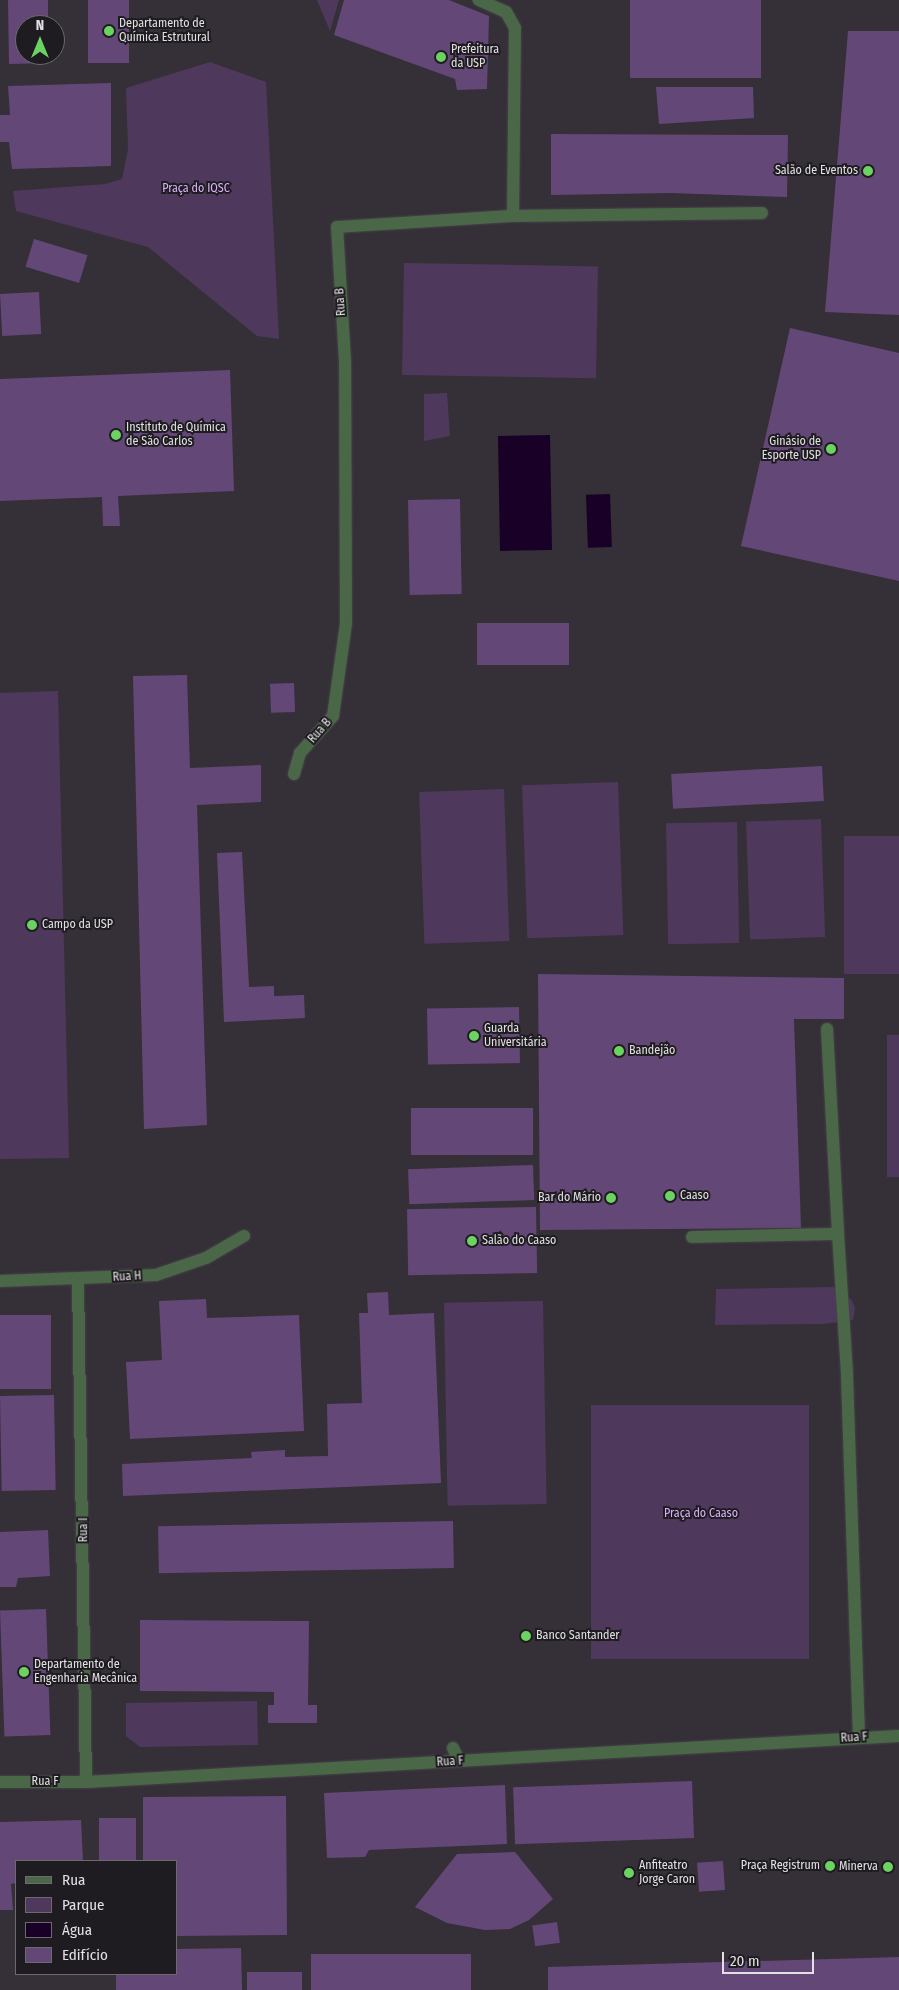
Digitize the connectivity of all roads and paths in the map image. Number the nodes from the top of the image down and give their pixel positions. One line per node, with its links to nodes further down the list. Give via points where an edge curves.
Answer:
1 (479, 0): 3 (street, via 506,12 515,28)
2 (762, 213): 3 (street)
3 (513, 216): 4 (street, Rua B, via 336,226 345,361 346,623 333,716 300,753)
4 (294, 774)
5 (827, 1029): 6 (street)
6 (838, 1234): 8 (street, via 763,1241); 12 (street, via 847,1375)
7 (244, 1236): 9 (street, Rua H, via 206,1258 156,1275)
8 (692, 1237)
9 (78, 1279): 10 (street, Rua H); 16 (street, Rua I)
10 (0, 1281)
11 (899, 1736): 12 (street, Rua F)
12 (859, 1738): 14 (street, Rua F)
13 (453, 1748): 14 (street)
14 (459, 1761): 16 (street, Rua F)
15 (0, 1782): 16 (street, Rua F)
16 (86, 1782)

